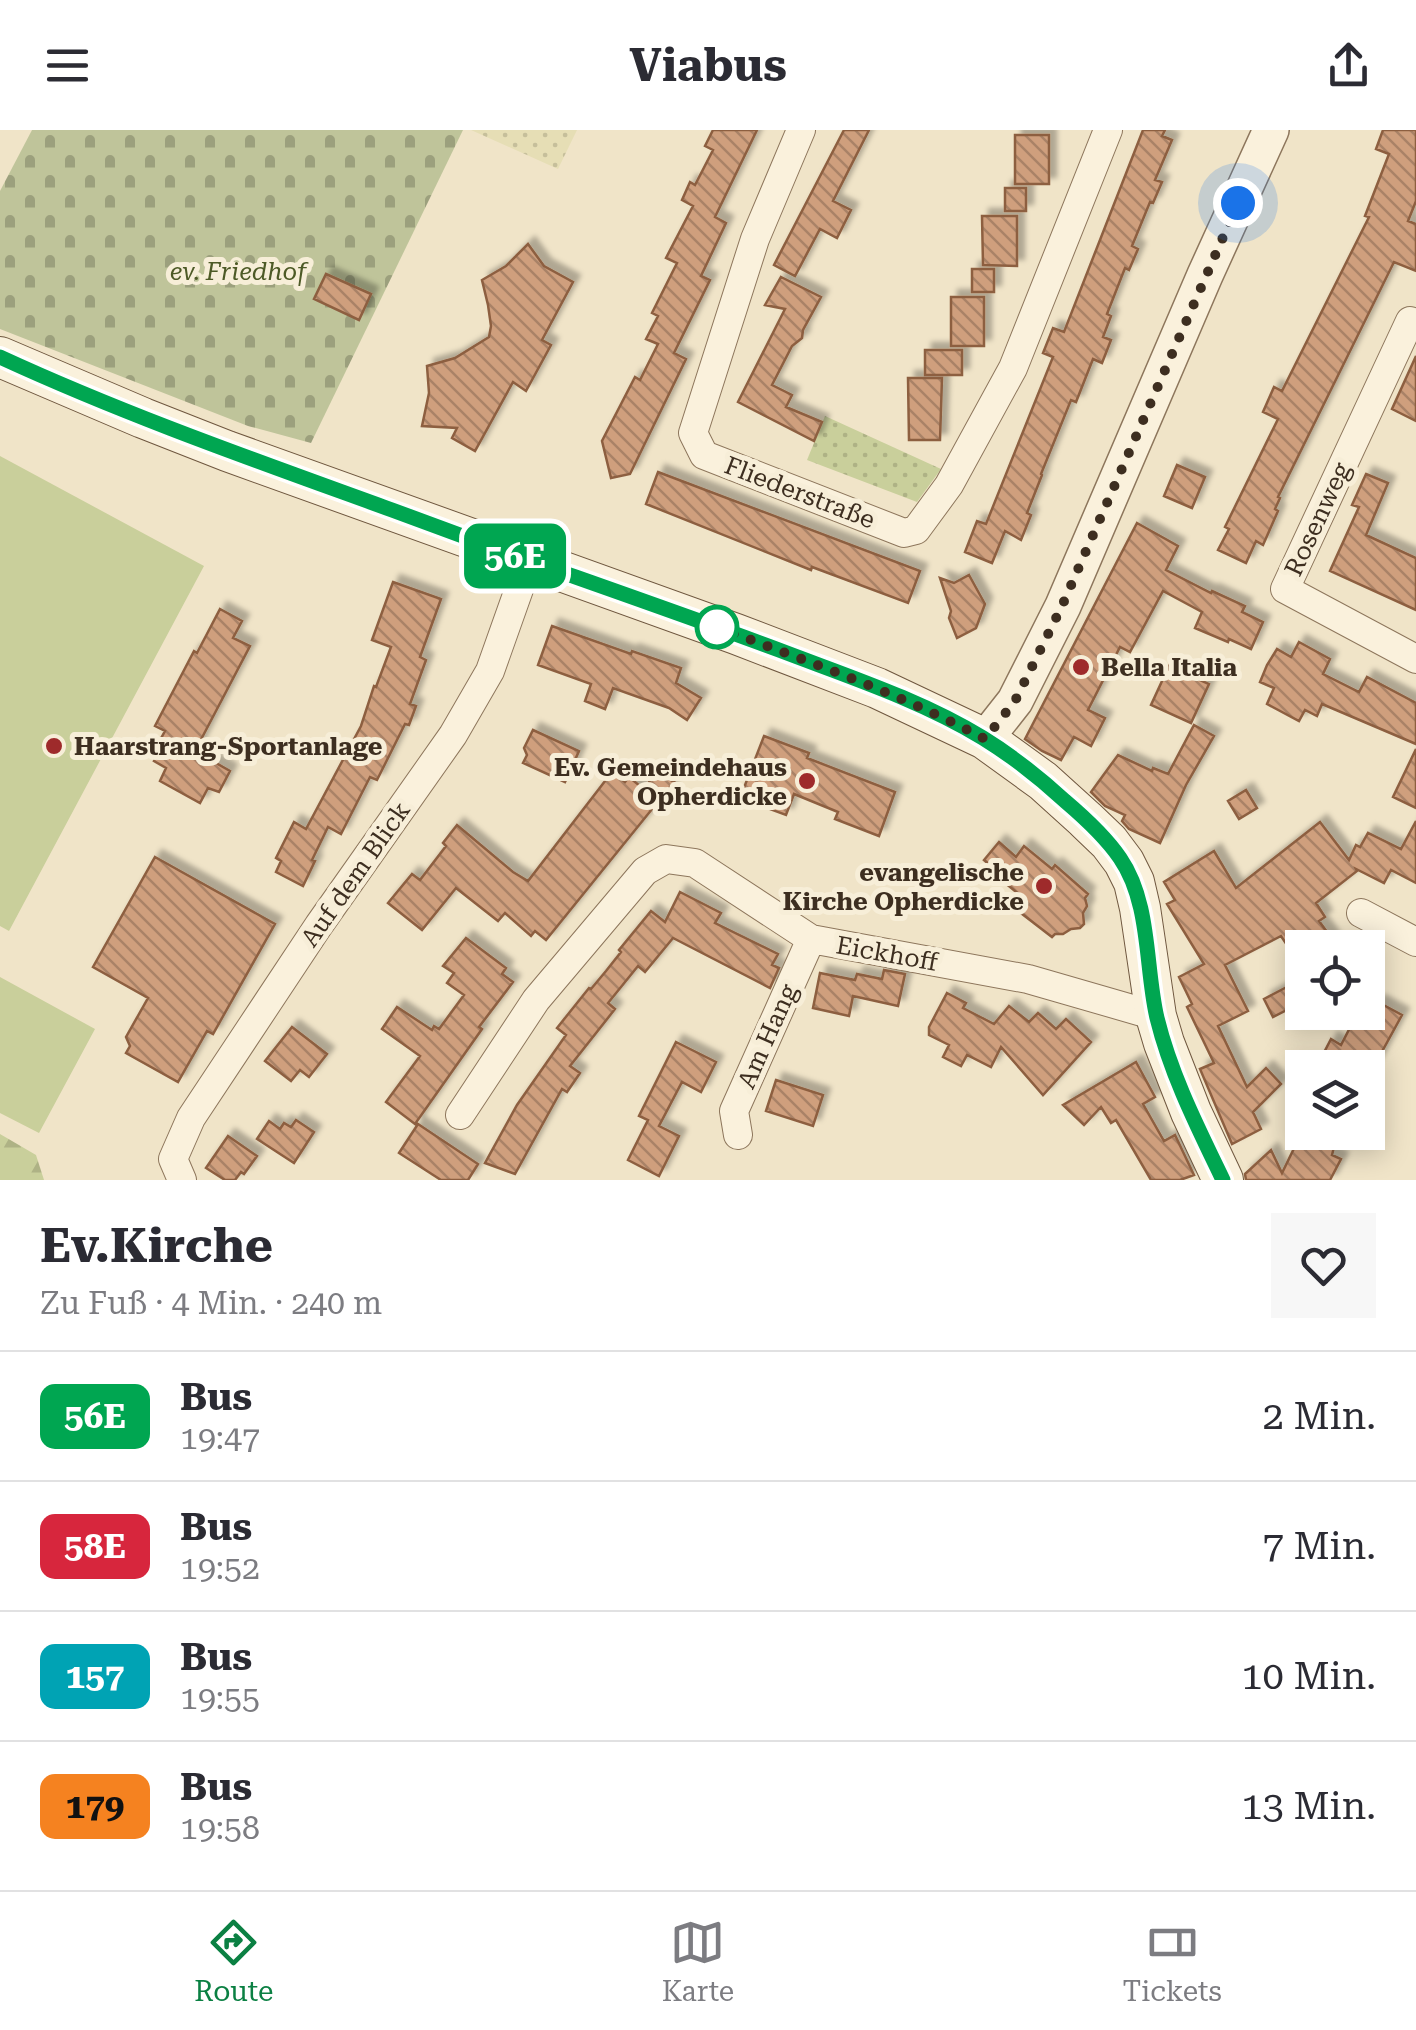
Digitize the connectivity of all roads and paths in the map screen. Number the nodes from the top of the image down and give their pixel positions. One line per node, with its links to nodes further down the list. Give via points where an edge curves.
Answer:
1 (801, 130): 2 (street, Fliederstraße, via 755,239 693,432 704,455 904,533 916,530 950,484 1013,368)
2 (1108, 130)
3 (1271, 130): 8 (street, via 1062,606 1015,701)
4 (1416, 323): 7 (street, Rosenweg, via 1410,321 1388,364 1285,589)
5 (0, 357): 6 (main road, via 194,438)
6 (529, 561): 8 (main road, via 877,688); 15 (street, Auf dem Blick, via 490,671 453,735 191,1118 173,1160)
7 (1416, 658)
8 (985, 739): 12 (main road, via 1085,819 1124,862 1140,908)
9 (1361, 913): 11 (street)
10 (811, 939): 12 (street, Eickhoff, via 1028,979); 13 (street, Eickhoff, via 695,864 666,859 644,871 536,1000); 14 (street, Am Hang, via 734,1111)
11 (1416, 942)
12 (1156, 1016): 16 (main road)
13 (460, 1116)
14 (738, 1135)
15 (182, 1180)
16 (1223, 1180)

